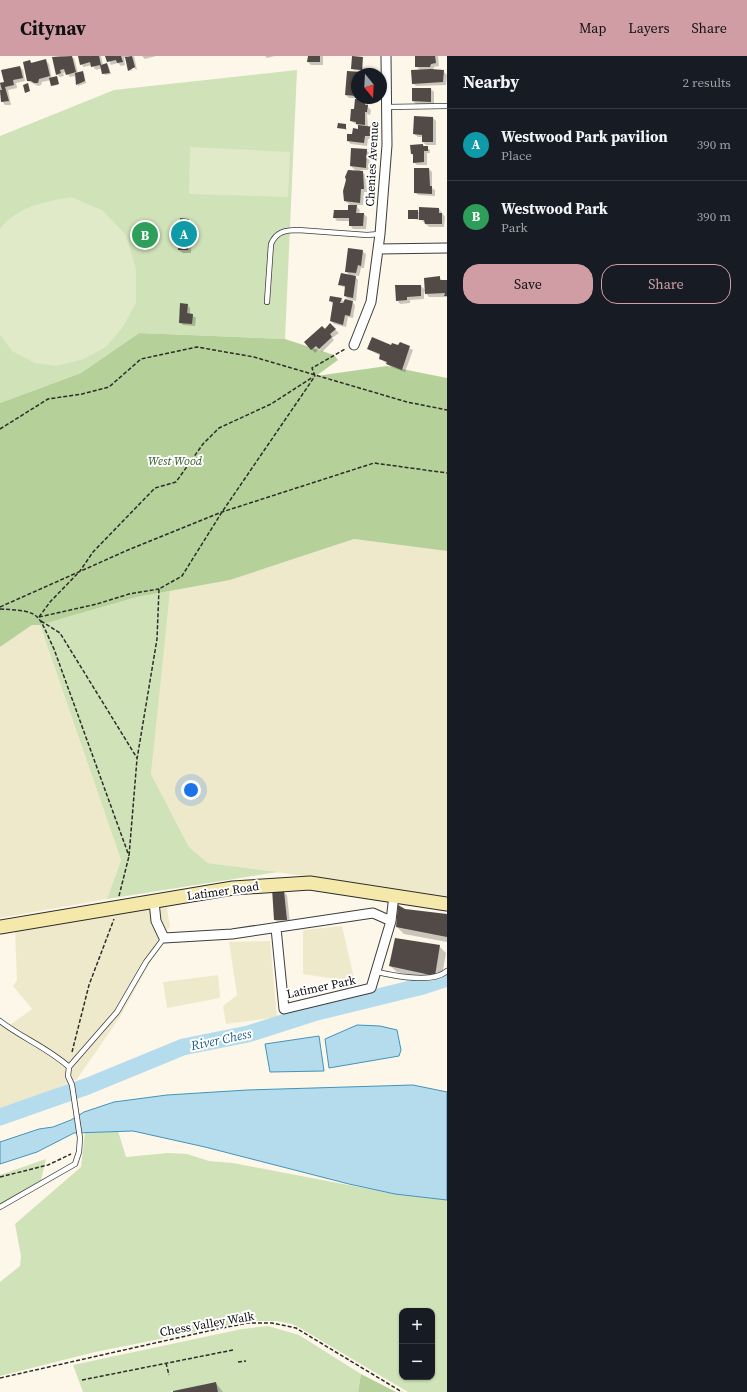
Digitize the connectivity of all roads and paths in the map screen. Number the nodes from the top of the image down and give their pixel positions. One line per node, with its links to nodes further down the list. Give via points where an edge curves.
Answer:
1 (386, 56): 3 (street, Chenies Avenue)
2 (447, 106): 3 (lane)
3 (386, 107): 4 (street, Chenies Avenue, via 387,145)
4 (380, 234): 6 (street, Chenies Avenue); 7 (lane, via 298,230 280,233 271,244)
5 (447, 248): 6 (street)
6 (378, 249): 8 (street, Chenies Avenue, via 371,302)
7 (267, 302)
8 (354, 345): 9 (path, via 312,368)
9 (315, 376): 10 (path, via 407,402); 11 (path, via 254,357 197,347 141,359 109,387 82,394 48,398); 13 (path); 14 (path, via 271,404 219,428 203,444 176,482 155,488 93,552)
10 (447, 410)
11 (0, 429)
12 (447, 473): 13 (path, via 374,463)
13 (222, 512): 14 (path); 15 (path, via 182,576)
14 (80, 571): 16 (path); 17 (path)
15 (159, 589): 17 (path); 19 (path, via 157,639)
16 (0, 608): 17 (path, via 27,610)
17 (39, 617): 18 (path)
18 (40, 621): 19 (path, via 60,633); 20 (path, via 54,649)
19 (137, 759): 20 (path)
20 (129, 856): 22 (path)
21 (394, 895): 23 (street, Latimer Road, via 310,883 233,888); 24 (street, Latimer Road); 26 (street, Latimer Park)
22 (117, 901)
23 (154, 902): 27 (street, Latimer Road); 29 (street, via 156,921)
24 (447, 904)
25 (116, 914): 33 (path, via 89,985)
26 (391, 921): 28 (street, via 373,913); 31 (street, Latimer Park)
27 (0, 927)
28 (276, 928): 29 (street, via 232,934); 31 (street, Latimer Park, via 284,1009 371,988)
29 (164, 938): 33 (lane, via 146,962 117,1012)
30 (447, 970): 31 (lane, via 443,975 430,978)
31 (377, 972)
32 (0, 1021): 33 (lane, via 14,1032 45,1048)
33 (69, 1067): 34 (lane, via 68,1076 72,1085 80,1138)
34 (79, 1152): 35 (path, via 48,1165); 36 (lane, via 75,1164)
35 (0, 1177)
36 (0, 1207)
37 (233, 1350): 40 (path)
38 (246, 1361): 39 (path)
39 (238, 1362)
40 (166, 1363): 41 (path); 43 (path)
41 (169, 1375)
42 (0, 1378): 44 (path, Chess Valley Walk, via 216,1329 248,1323 272,1323 296,1328)
43 (82, 1380)
44 (402, 1392)

